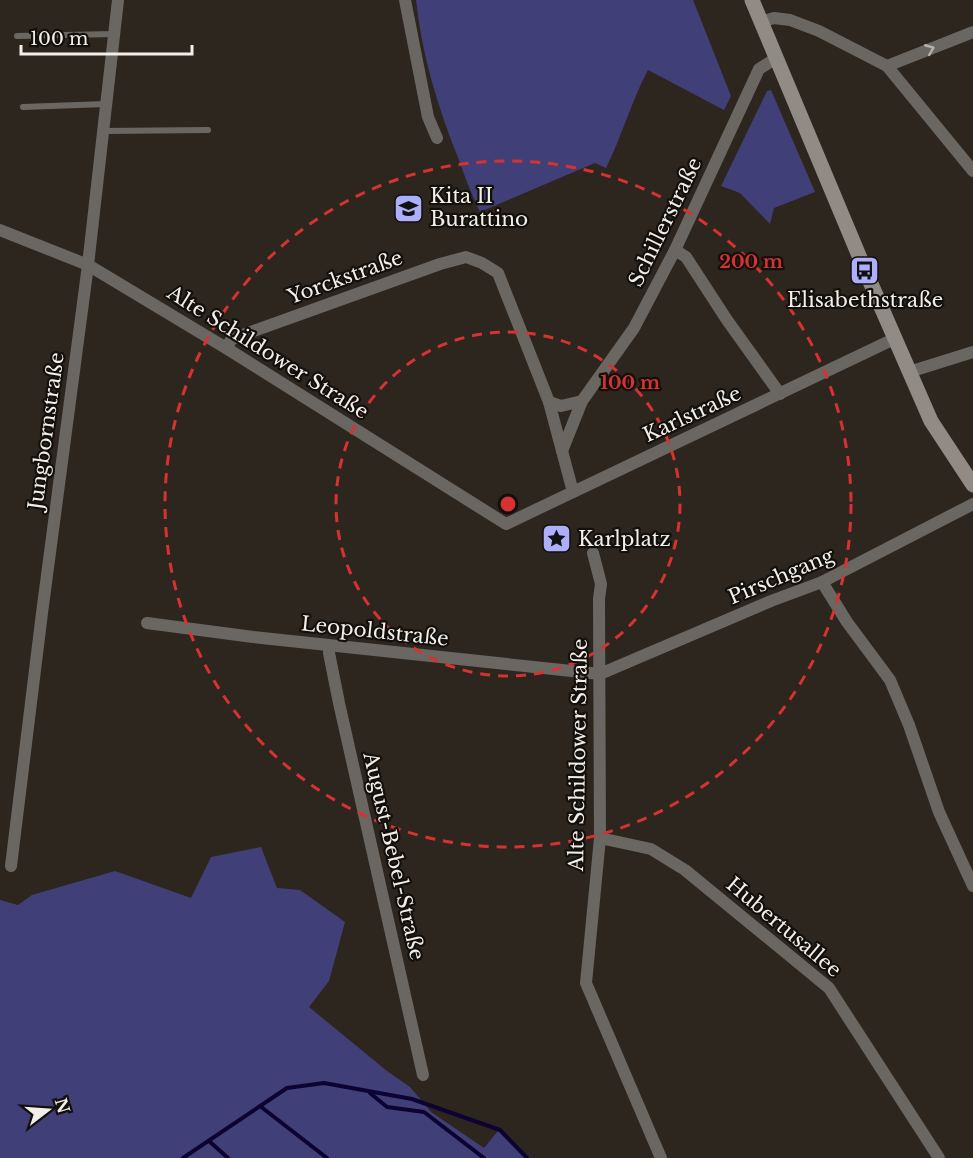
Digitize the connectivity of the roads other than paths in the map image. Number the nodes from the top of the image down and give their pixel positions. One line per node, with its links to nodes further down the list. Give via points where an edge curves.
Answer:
1 (118, 0): 6 (street, Jungbornstraße)
2 (405, 0): 14 (street, via 429,117)
3 (752, 0): 4 (street)
4 (760, 22): 8 (street); 9 (street, via 774,18 790,20)
5 (973, 32): 9 (street, one-way to 5)
6 (114, 34): 7 (lane); 10 (street, Jungbornstraße)
7 (17, 36)
8 (775, 59): 17 (street, Schillerstraße, via 759,69); 19 (street)
9 (887, 66): 15 (street)
10 (106, 104): 11 (lane); 13 (street, Jungbornstraße)
11 (23, 107)
12 (208, 130): 13 (lane)
13 (103, 131): 18 (street, Jungbornstraße)
14 (437, 138)
15 (973, 171)
16 (0, 230): 18 (street, Alte Schildower Straße)
17 (675, 250): 23 (street, via 686,256); 24 (street, Schillerstraße, via 634,328)
18 (88, 265): 20 (street, Alte Schildower Straße); 37 (street, Jungbornstraße)
19 (894, 339): 22 (street); 23 (street, Karlstraße)
20 (226, 348): 25 (street, Yorckstraße, via 237,337 466,257 498,273); 30 (street, Alte Schildower Straße)
21 (973, 352): 22 (street)
22 (909, 372): 27 (street, via 931,422)
23 (780, 394): 28 (street, Karlstraße)
24 (582, 401): 25 (street, via 561,406); 26 (street, Schillerstraße)
25 (549, 402): 26 (street)
26 (562, 452): 28 (street)
27 (973, 485)
28 (573, 492): 30 (street, Karlstraße)
29 (973, 504): 32 (street, Pirschgang)
30 (506, 524)
31 (593, 553): 35 (street, Alte Schildower Straße, via 601,584)
32 (822, 582): 35 (street, Pirschgang); 38 (street, via 890,680 939,812)
33 (147, 623): 34 (street, Leopoldstraße)
34 (330, 646): 35 (street, Leopoldstraße); 39 (street, August-Bebel-Straße, via 339,703)
35 (600, 674): 36 (street, Alte Schildower Straße)
36 (600, 838): 40 (street, Alte Schildower Straße, via 586,983); 41 (street, Hubertusallee, via 651,849 686,870 830,988)
37 (11, 867)
38 (973, 886)
39 (423, 1075)
40 (661, 1158)
41 (939, 1158)

